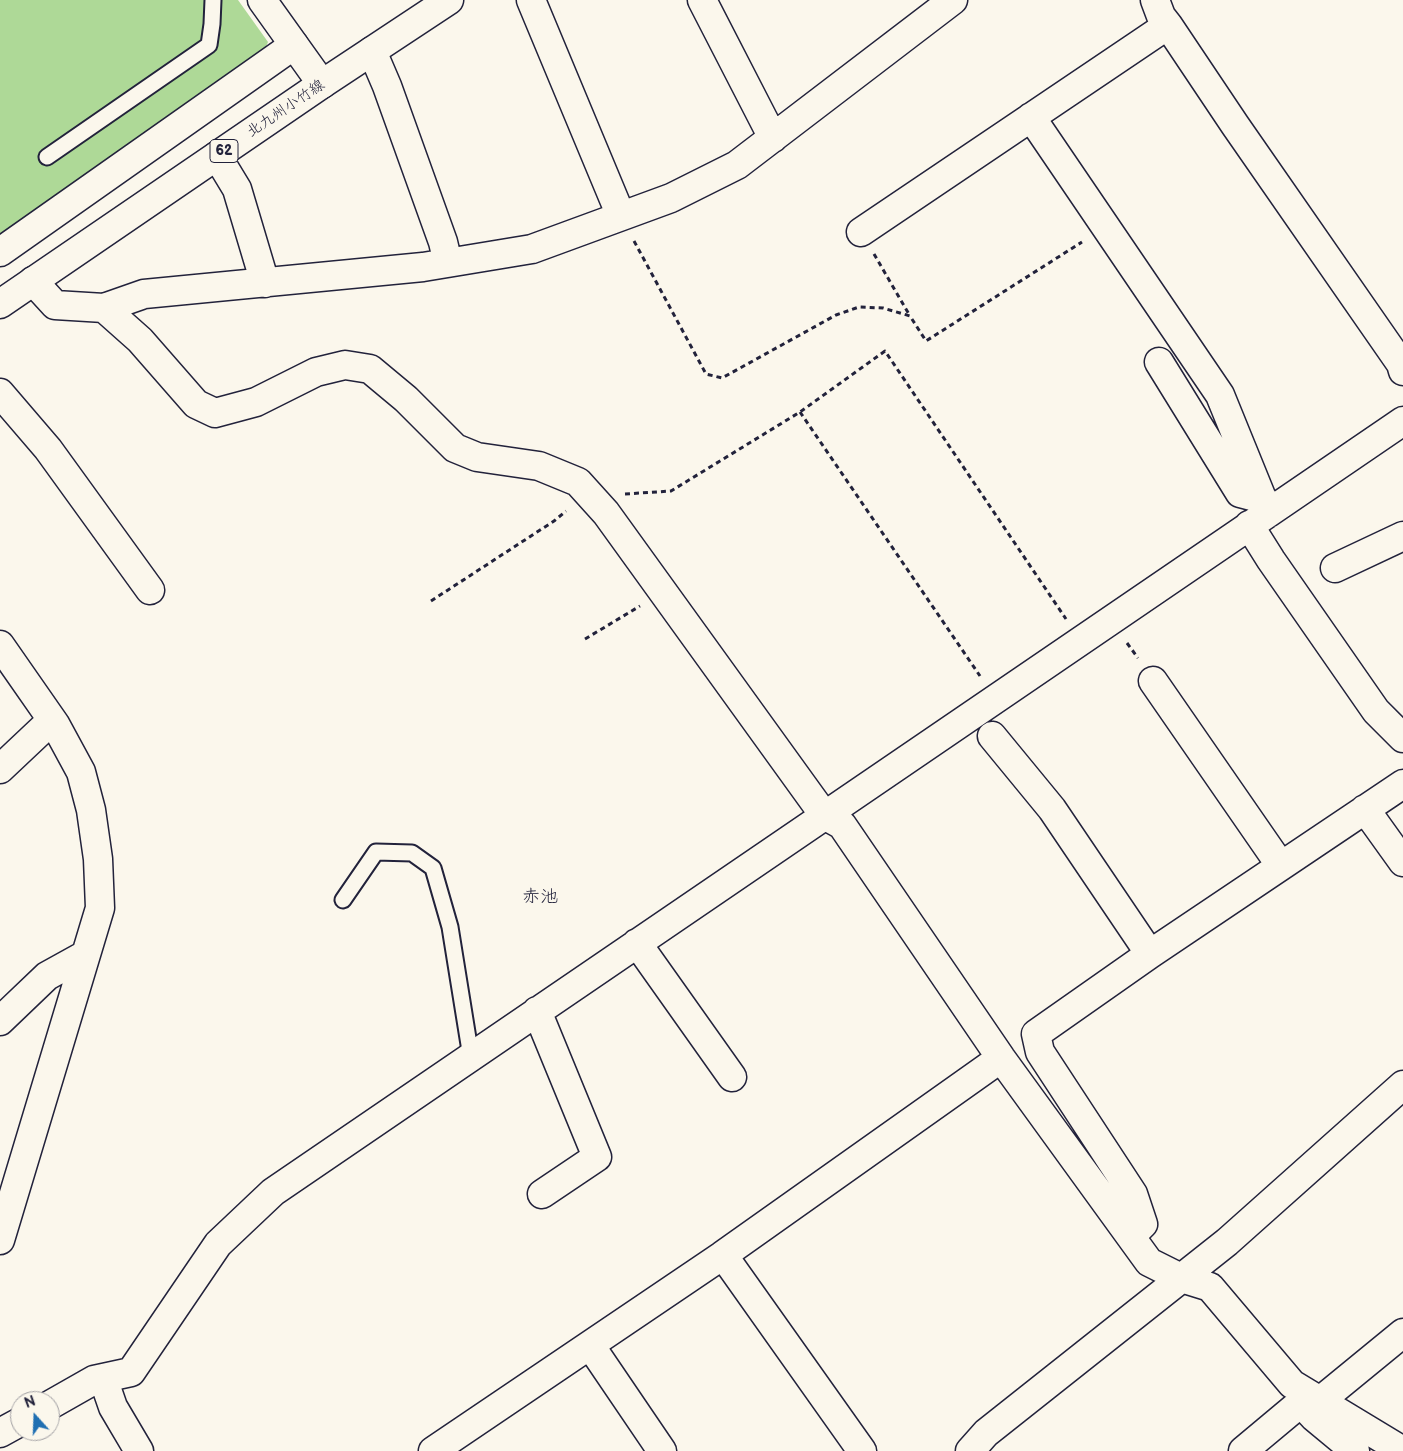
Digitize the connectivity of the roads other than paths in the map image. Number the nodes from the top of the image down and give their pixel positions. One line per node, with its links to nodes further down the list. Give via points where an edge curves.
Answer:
1 (213, 0): 15 (lane, via 209,45)
2 (262, 0): 9 (street)
3 (449, 0): 10 (street, 北九州小竹線 / 62)
4 (531, 0): 16 (street)
5 (702, 0): 13 (street)
6 (953, 0): 13 (street)
7 (1155, 0): 8 (street)
8 (1168, 25): 12 (street); 25 (street, via 1401,364)
9 (294, 44): 11 (street); 18 (street)
10 (372, 51): 11 (street, 北九州小竹線 / 62); 19 (street)
11 (322, 84): 14 (street, 北九州小竹線 / 62)
12 (1031, 117): 17 (street); 28 (street, via 1220,395)
13 (773, 138): 16 (street, via 737,165 671,198)
14 (217, 156): 20 (street, 北九州小竹線 / 62); 21 (street, via 237,189)
15 (47, 157)
16 (621, 216): 19 (street, via 532,249)
17 (861, 232)
18 (0, 252)
19 (448, 263): 21 (street)
20 (33, 281): 22 (street, 北九州小竹線 / 62); 23 (street, via 55,305)
21 (265, 283): 23 (street, via 144,294)
22 (0, 304)
23 (104, 308): 40 (street, via 140,340 196,404 215,413 256,402 316,372 345,364 370,369 456,448 477,457 539,466 578,482 664,592)
24 (1159, 362): 28 (street, via 1240,493)
25 (1403, 372)
26 (0, 393): 31 (street, via 48,449)
27 (1403, 421): 28 (street)
28 (1260, 512): 36 (street, via 1271,560 1376,711); 40 (street, via 1081,640)
29 (1403, 536): 30 (street)
30 (1335, 568)
31 (150, 590)
32 (0, 645): 34 (street)
33 (1153, 681): 42 (street)
34 (52, 720): 37 (street); 46 (street, via 81,772 98,859 100,908)
35 (992, 736): 45 (street, via 1052,809)
36 (1403, 738)
37 (0, 769)
38 (1403, 784): 39 (street)
39 (1366, 809): 41 (street); 42 (street)
40 (824, 815): 44 (street); 50 (street, via 842,825)
41 (1403, 862)
42 (1281, 866): 45 (street)
43 (343, 900): 49 (lane, via 376,852 412,853 433,868 450,927)
44 (637, 943): 47 (street); 51 (street)
45 (1150, 954): 54 (street, via 1036,1034 1040,1052 1133,1194 1143,1224)
46 (85, 955): 48 (street, via 48,976); 55 (street)
47 (537, 1011): 49 (street); 53 (street, via 597,1157)
48 (0, 1021)
49 (470, 1057): 60 (street, via 272,1192 218,1244 131,1372)
50 (1001, 1058): 54 (street); 56 (street)
51 (732, 1077)
52 (1403, 1085): 57 (street, via 1227,1242)
53 (542, 1194)
54 (1131, 1236): 57 (street, via 1149,1262)
55 (0, 1240)
56 (723, 1255): 59 (street); 67 (street)
57 (1181, 1278): 62 (street, via 1210,1287 1292,1384); 68 (street, via 986,1433)
58 (1403, 1333): 62 (street)
59 (590, 1345): 65 (street); 66 (street)
60 (103, 1378): 61 (street); 64 (street, via 113,1408)
61 (60, 1399)
62 (1310, 1400): 63 (street); 69 (street); 70 (street, via 1314,1417)
63 (1398, 1442)
64 (139, 1451)
65 (433, 1451)
66 (662, 1451)
67 (862, 1451)
68 (970, 1451)
69 (1243, 1451)
70 (1355, 1451)

